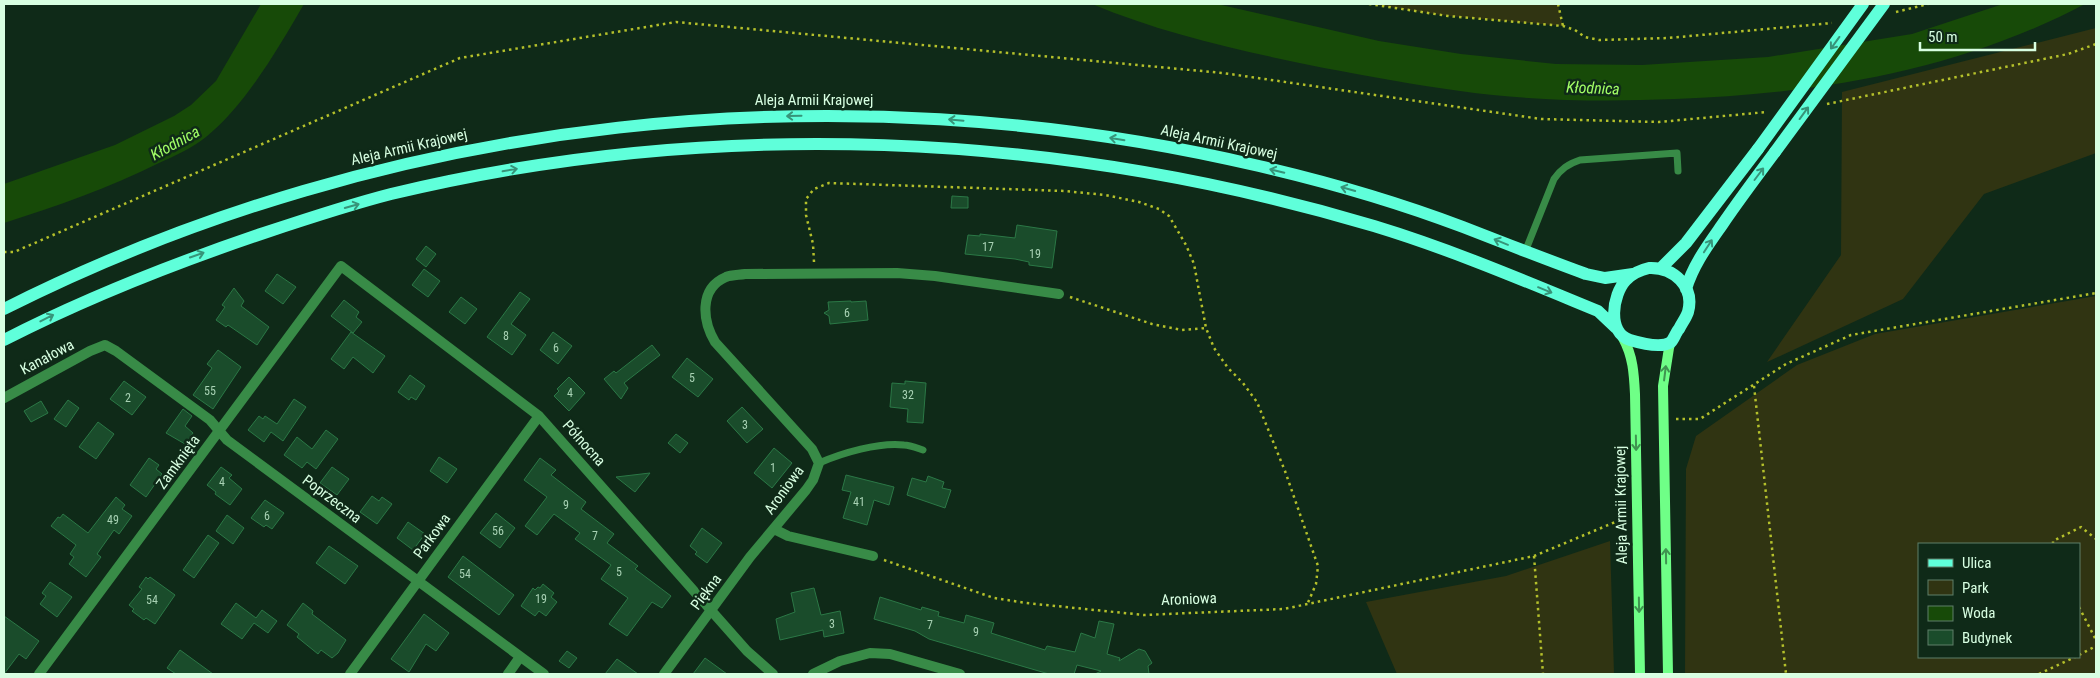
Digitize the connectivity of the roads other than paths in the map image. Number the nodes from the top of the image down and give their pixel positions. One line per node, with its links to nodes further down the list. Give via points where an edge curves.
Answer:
1 (1863, 4): 6 (main road, one-way to 6, bridge, via 1692,236)
2 (1888, 8): 8 (main road, one-way to 2, bridge, via 1701,256 1742,196)
3 (1678, 171): 4 (lane, via 1677,153 1572,162 1554,179)
4 (1525, 252): 7 (main road, Aleja Armii Krajowej, via 1605,278); 10 (main road, Aleja Armii Krajowej, one-way to 10, via 1461,226 1324,182 1190,151 1046,128 928,117 746,117 626,126 546,137 382,169 301,191 177,232 47,287)
5 (341, 266): 16 (street, Północna); 17 (street, Zamknięta)
6 (1661, 268): 7 (main road, via 1649,268); 8 (main road, via 1672,272)
7 (1633, 274): 11 (main road, via 1622,285 1617,297 1615,309)
8 (1686, 289): 13 (main road, via 1688,312)
9 (1059, 294): 19 (street, Aroniowa, via 897,273 745,274 726,277 716,284 706,301 708,330 715,342 812,449)
10 (4, 309)
11 (1620, 333): 12 (main road, Aleja Armii Krajowej, one-way to 11, via 62,311 186,259 390,194 481,175 627,154 819,142 1032,155 1123,167 1252,193 1418,240 1598,311); 13 (main road, via 1649,344); 33 (main road, Aleja Armii Krajowej, one-way to 33, via 1631,354 1634,369)
12 (4, 340)
13 (1671, 341): 34 (main road, one-way to 13, via 1663,419 1664,371)
14 (105, 345): 15 (street, Kanałowa); 17 (street, Poprzeczna)
15 (4, 398)
16 (539, 416): 22 (street, Parkowa); 23 (street, Północna)
17 (220, 430): 22 (street, Poprzeczna, via 227,440); 25 (street, Zamknięta)
18 (923, 450): 19 (lane, via 904,445 876,447 845,452)
19 (819, 463): 20 (street, Aroniowa, via 813,480)
20 (774, 529): 21 (street, Aroniowa, via 788,536); 23 (street, Piękna)
21 (873, 556)
22 (418, 582): 24 (street, Poprzeczna); 26 (street, Parkowa)
23 (711, 609): 29 (street, Piękna); 30 (street, Północna, via 747,651)
24 (520, 657): 27 (street); 28 (street, Poprzeczna)
25 (40, 674)
26 (350, 674)
27 (508, 674)
28 (544, 674)
29 (664, 674)
30 (773, 674)
31 (813, 674): 32 (street, via 840,661 870,653 890,654)
32 (960, 674)
33 (1640, 674)
34 (1668, 674)

